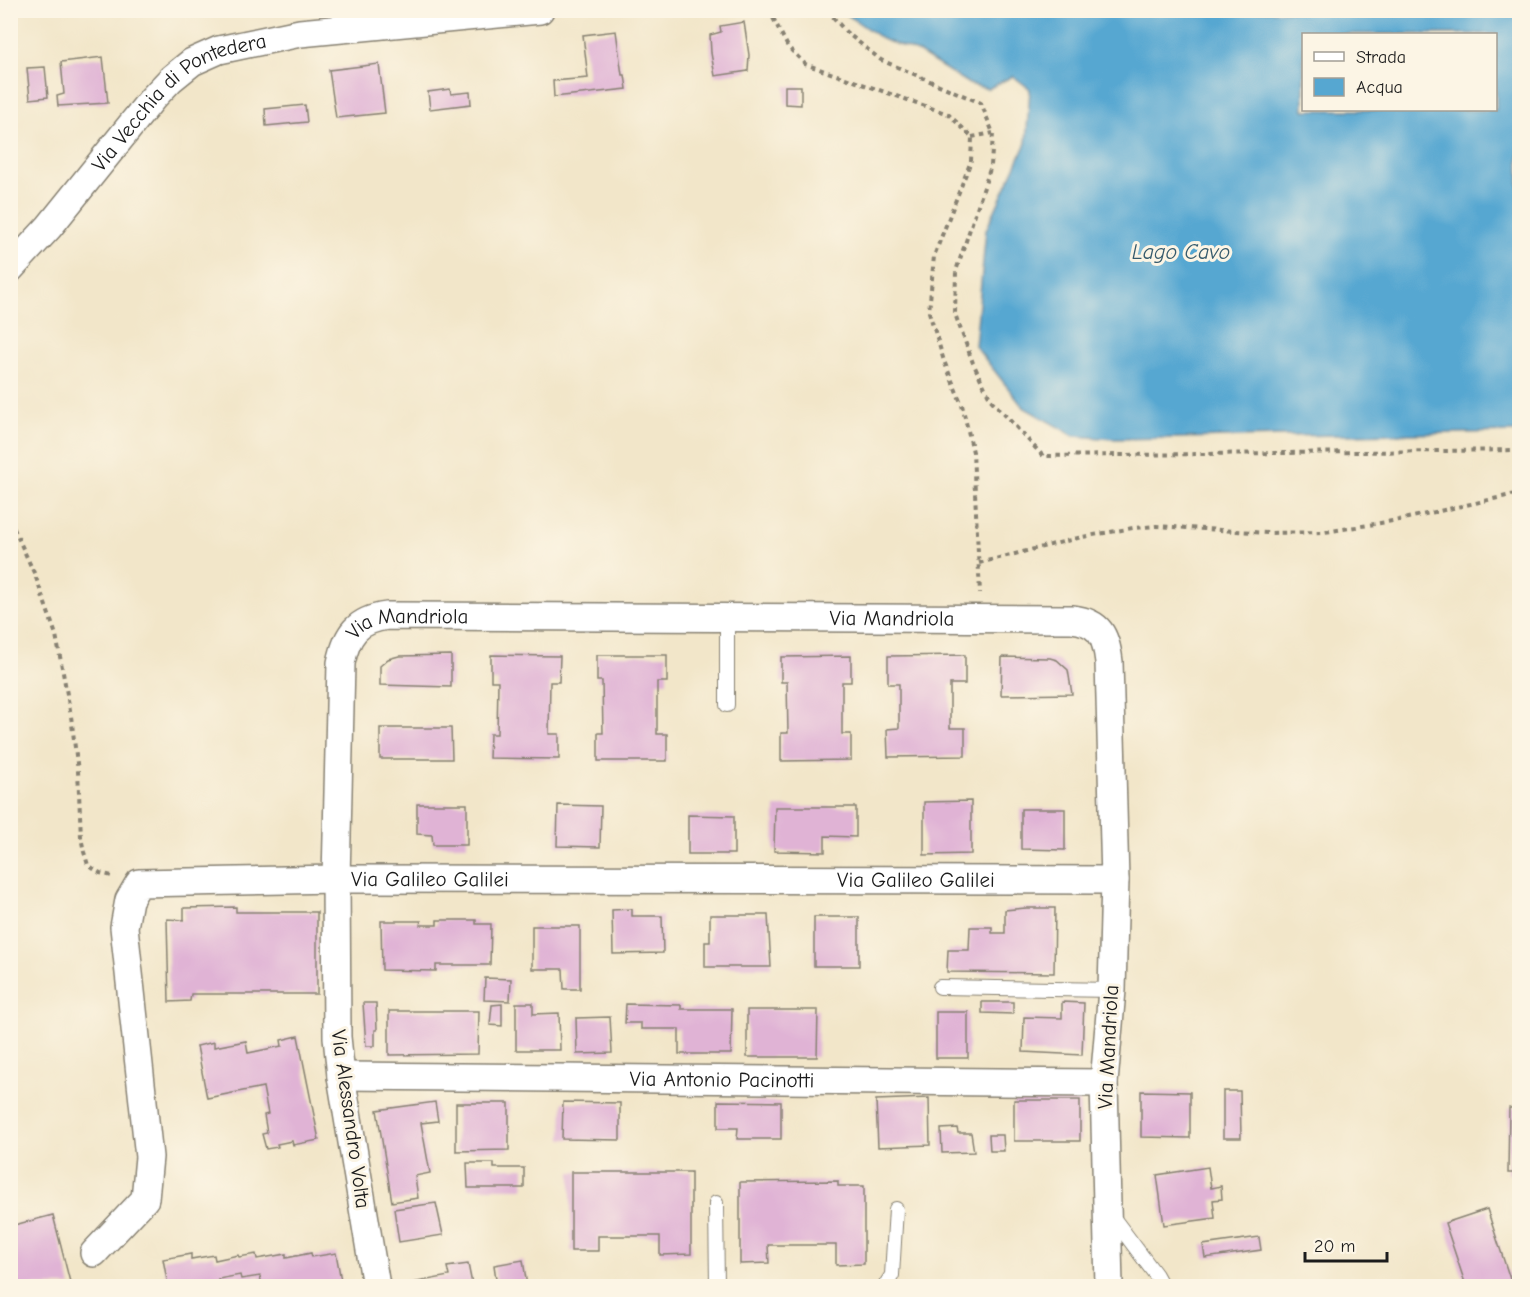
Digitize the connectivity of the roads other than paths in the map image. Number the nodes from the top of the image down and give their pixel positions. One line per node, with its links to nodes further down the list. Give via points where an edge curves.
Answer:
1 (540, 10): 2 (street, Via Vecchia di Pontedera, via 300,33 219,50 192,62 152,99 49,227)
2 (10, 269)
3 (727, 617): 4 (lane); 5 (street, Via Mandriola, via 387,616 359,625 350,634 341,663); 6 (street, Via Mandriola, via 1082,620 1092,625 1102,633 1108,649)
4 (727, 705)
5 (336, 879): 6 (street, Via Galileo Galilei); 9 (street, Via Alessandro Volta); 14 (street, Via Galileo Galilei, via 139,883 129,900 124,927 148,1157 145,1199)
6 (1115, 880): 8 (street, Via Mandriola)
7 (940, 987): 8 (lane)
8 (1112, 990): 10 (street, Via Mandriola)
9 (341, 1076): 10 (street, Via Antonio Pacinotti); 15 (street, Via Alessandro Volta)
10 (1104, 1083): 13 (street, Via Mandriola)
11 (716, 1203): 16 (lane)
12 (896, 1209): 17 (lane, via 892,1275)
13 (1107, 1211): 18 (street, Via Mandriola); 19 (lane)
14 (94, 1253)
15 (376, 1287)
16 (717, 1287)
17 (885, 1287)
18 (1109, 1287)
19 (1162, 1287)

